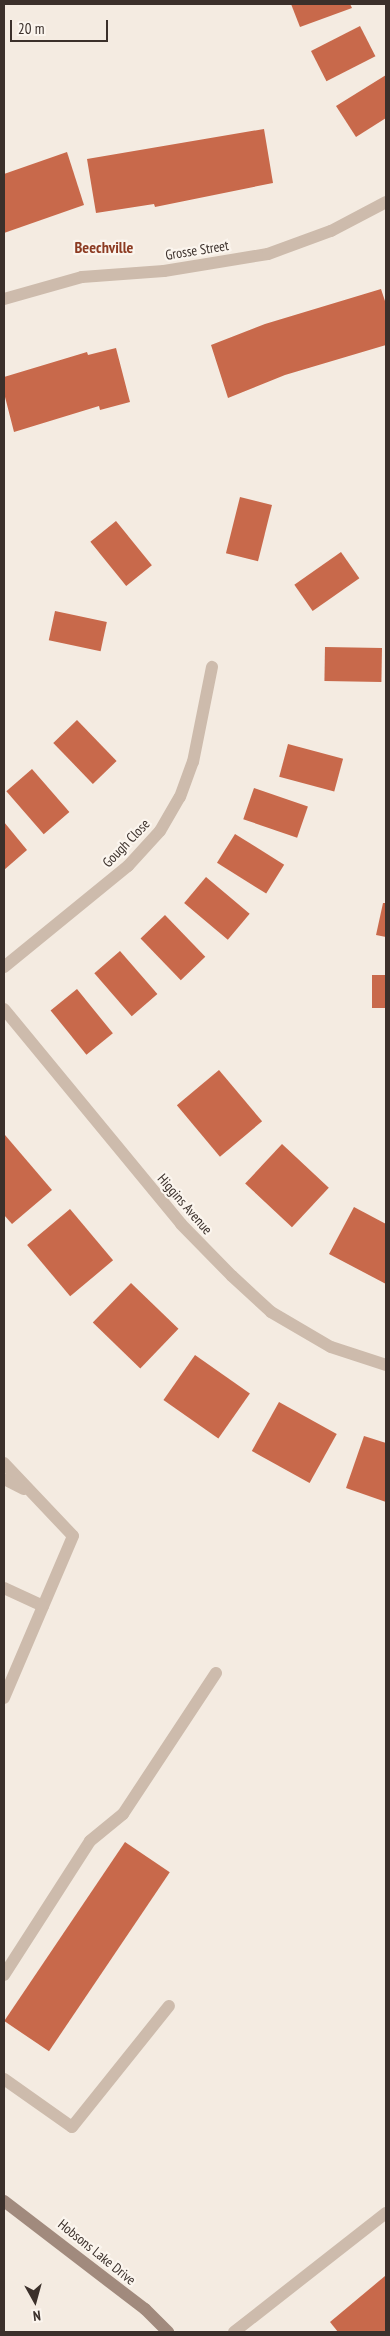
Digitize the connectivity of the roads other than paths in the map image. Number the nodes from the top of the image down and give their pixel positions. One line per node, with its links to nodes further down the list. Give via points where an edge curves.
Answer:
1 (386, 202): 2 (street, Grosse Street, via 331,231 268,254 128,275 82,277)
2 (4, 298)
3 (212, 667): 4 (street, Gough Close, via 193,762 180,797 160,831 128,866)
4 (4, 967)
5 (4, 1009): 6 (street, Higgins Avenue, via 181,1224 232,1276 271,1312 331,1347)
6 (386, 1365)
7 (4, 1463): 9 (street)
8 (4, 1479): 9 (street)
9 (31, 1492): 11 (street, via 72,1536)
10 (4, 1588): 11 (street)
11 (43, 1606): 13 (street)
12 (216, 1673): 14 (street, via 123,1814 90,1841)
13 (4, 1698)
14 (4, 1975)
15 (169, 2006): 16 (street, via 72,2127)
16 (4, 2079)
17 (4, 2200): 19 (street, Hobsons Lake Drive, via 145,2309)
18 (386, 2213): 20 (street)
19 (168, 2332)
20 (234, 2332)

